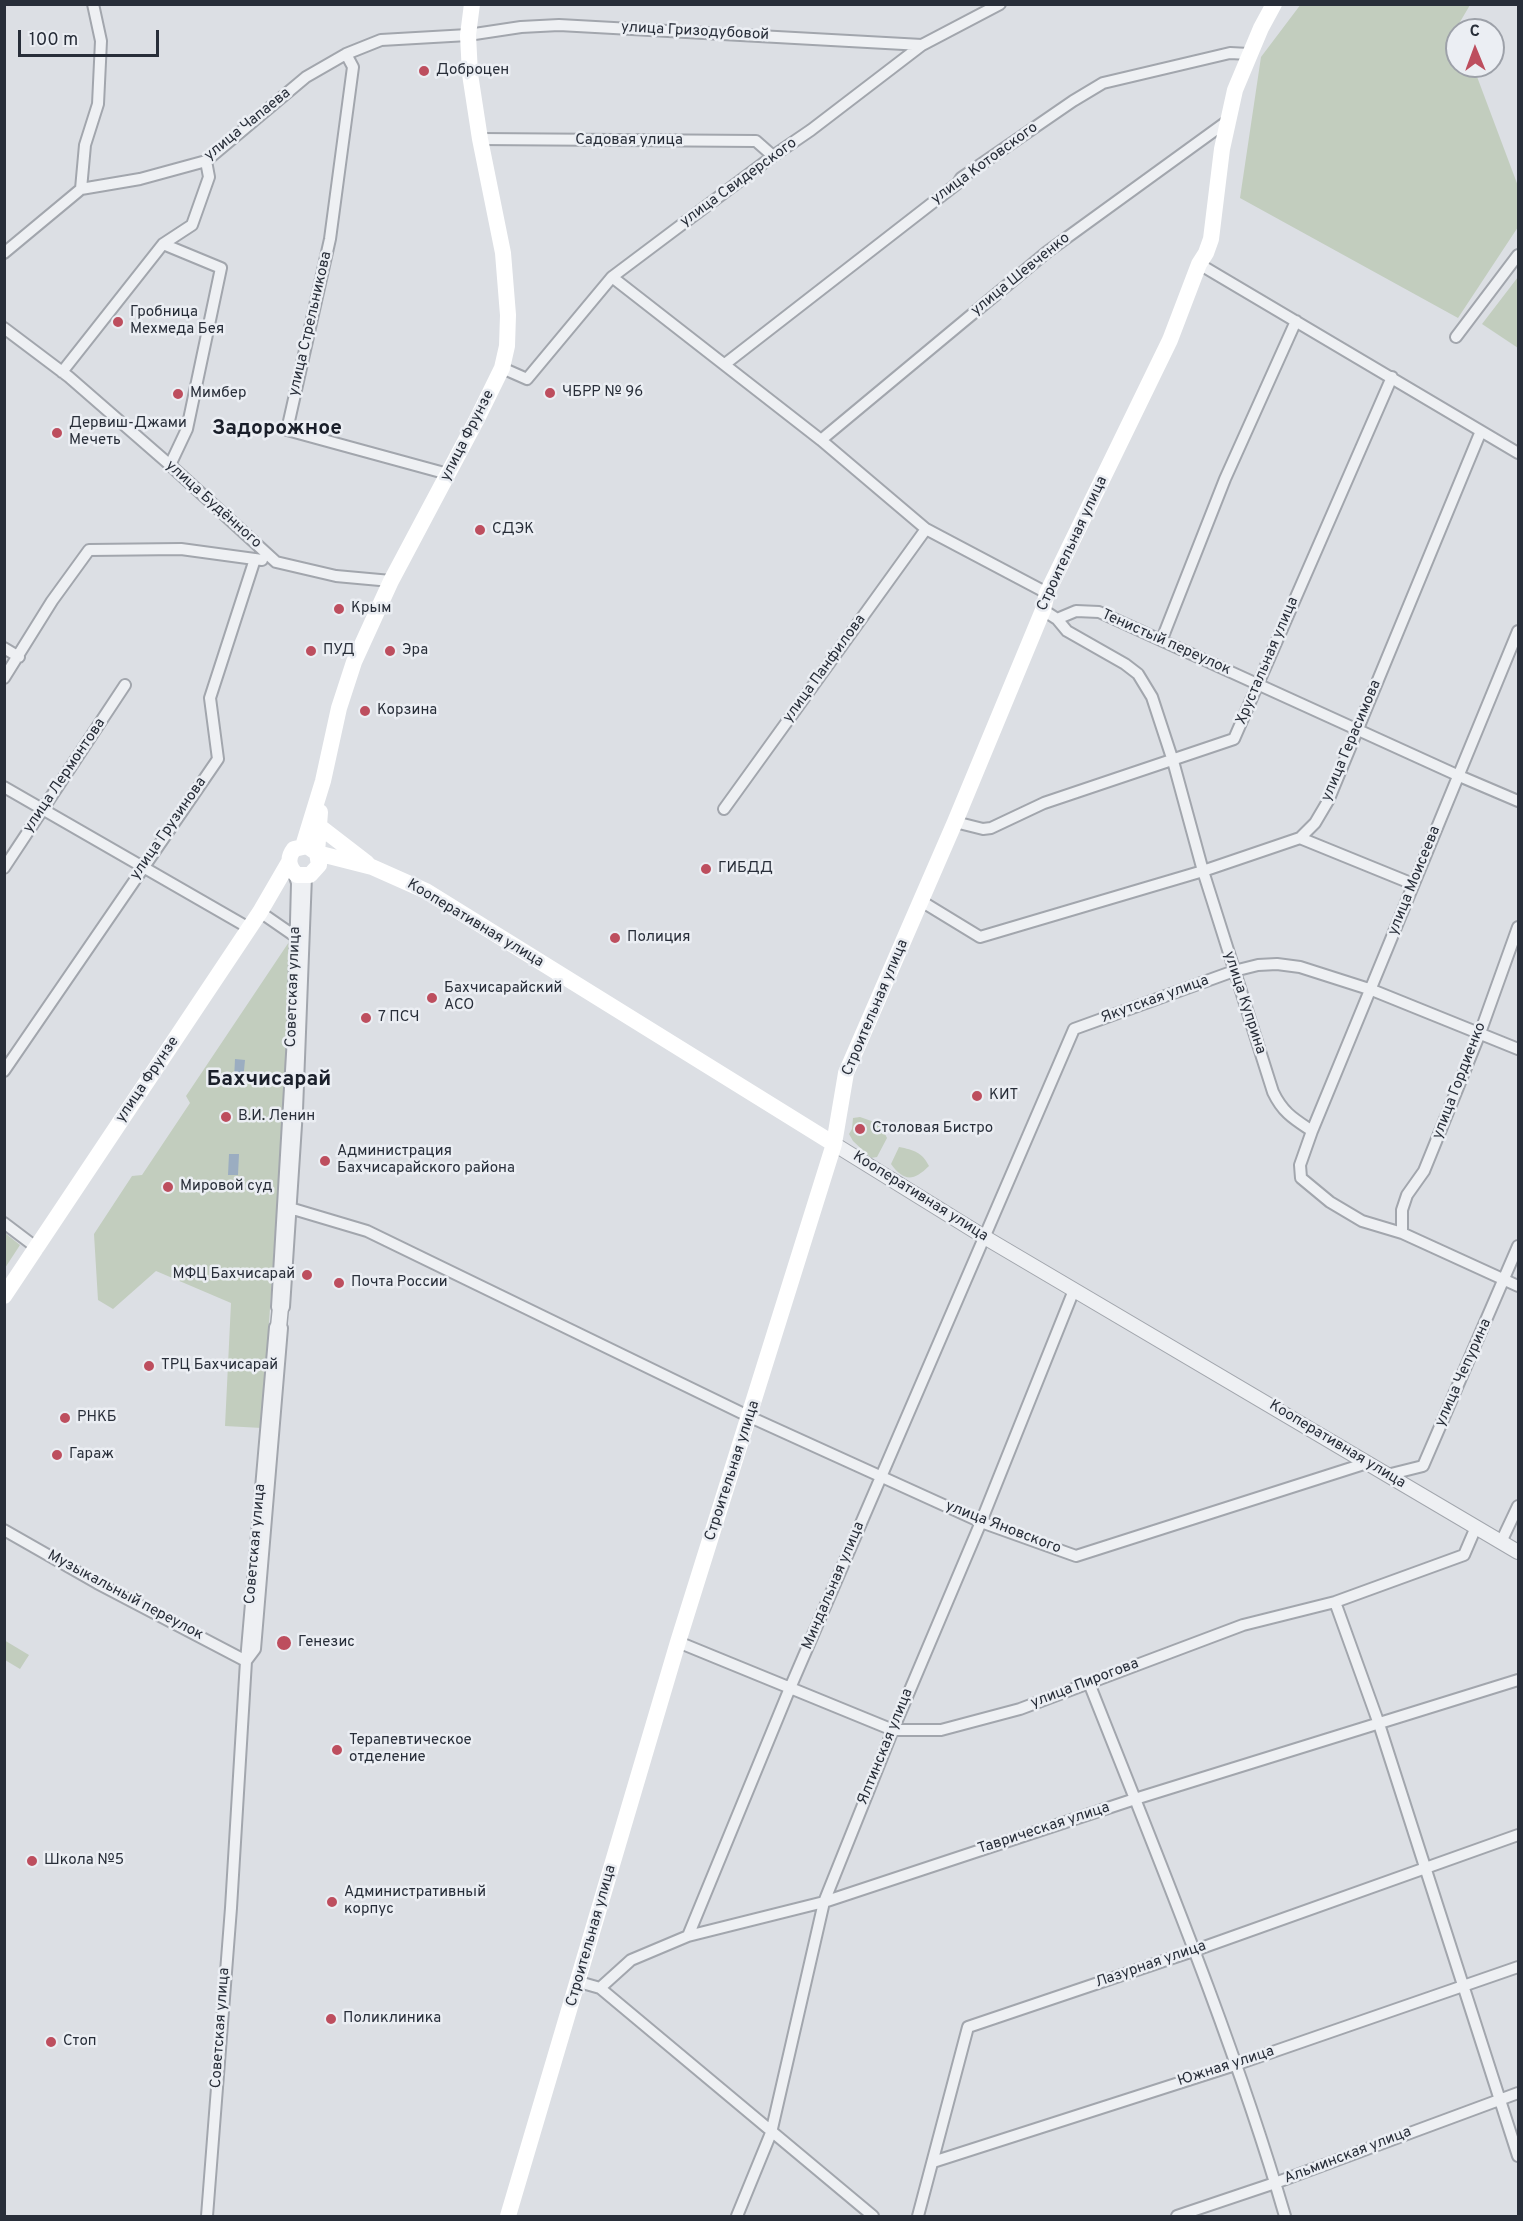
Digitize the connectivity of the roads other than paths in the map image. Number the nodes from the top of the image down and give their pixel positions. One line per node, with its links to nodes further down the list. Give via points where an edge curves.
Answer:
1 (93, 4): 15 (street, via 101,41 98,104 85,145)
2 (472, 4): 5 (main road, улица Фрунзе)
3 (1000, 4): 7 (street, улица Свидерского)
4 (1274, 4): 9 (main road, Строительная улица)
5 (468, 36): 6 (street, улица Гризодубовой, via 559,25); 8 (street, улица Чапаева, via 381,40); 12 (main road, улица Фрунзе)
6 (881, 44): 7 (street, улица Гризодубовой); 10 (street, via 889,49)
7 (922, 45): 10 (street, улица Свидерского)
8 (346, 54): 14 (street, улица Чапаева, via 306,77); 32 (street, улица Стрельникова, via 353,67 330,239 287,430)
9 (1249, 54): 11 (main road, Строительная улица); 24 (street, улица Котовского, via 1230,53 1104,83 1073,101 961,178)
10 (891, 69): 13 (street, улица Свидерского)
11 (1229, 120): 19 (main road, Строительная улица, via 1211,239); 29 (street, улица Шевченко, via 1047,252)
12 (480, 139): 13 (street, Садовая улица, via 756,141); 25 (main road, улица Фрунзе, via 503,253 508,315)
13 (773, 156): 20 (street, улица Свидерского)
14 (206, 161): 15 (street, улица Чапаева, via 140,179); 16 (street, via 209,177 192,225)
15 (81, 189): 17 (street)
16 (163, 244): 26 (street); 31 (street, via 221,267 187,429)
17 (4, 253)
18 (1518, 255): 23 (street)
19 (1199, 264): 21 (street); 37 (main road, Строительная улица, via 1170,340)
20 (612, 277): 24 (street); 25 (street, улица Свидерского, via 527,379)
21 (1296, 321): 27 (street); 41 (street, via 1225,479)
22 (4, 328): 26 (street, улица Будённого)
23 (1456, 337)
24 (725, 364): 29 (street)
25 (502, 368): 32 (main road, улица Фрунзе)
26 (62, 372): 31 (street, улица Будённого)
27 (1392, 377): 28 (street); 45 (street, Хрустальная улица)
28 (1481, 431): 30 (street); 47 (street, улица Герасимова)
29 (821, 440): 33 (street)
30 (1518, 453)
31 (170, 465): 35 (street, улица Будённого)
32 (448, 474): 36 (main road, улица Фрунзе)
33 (926, 529): 37 (street); 54 (street, улица Панфилова)
34 (255, 559): 35 (street); 43 (street, via 182,549 89,550 52,601); 59 (street, улица Грузинова, via 210,698 218,759)
35 (276, 562): 36 (street, улица Будённого, via 336,576)
36 (391, 581): 50 (main road, улица Фрунзе, via 354,662)
37 (1047, 593): 38 (main road, Строительная улица)
38 (1043, 610): 39 (street); 55 (main road, Строительная улица)
39 (1057, 620): 41 (street, Тенистый переулок, via 1076,611 1098,612); 48 (street, улица Куприна, via 1067,631 1138,674 1152,697)
40 (1518, 631): 49 (street, улица Моисеева)
41 (1162, 639): 45 (street, Тенистый переулок)
42 (4, 648): 43 (street)
43 (19, 657): 44 (street)
44 (4, 678)
45 (1257, 684): 47 (street, Тенистый переулок); 48 (street, Хрустальная улица, via 1234,739)
46 (125, 685): 53 (street, улица Лермонтова)
47 (1358, 729): 49 (street, Тенистый переулок); 57 (street, улица Герасимова, via 1328,801)
48 (1173, 761): 55 (street, Хрустальная улица, via 1044,803 991,828); 62 (street, улица Куприна)
49 (1457, 776): 52 (street, Тенистый переулок); 63 (street, улица Моисеева)
50 (323, 781): 56 (main road); 58 (main road, улица Фрунзе)
51 (4, 787): 53 (street)
52 (1518, 801)
53 (43, 808): 59 (street); 61 (street, улица Лермонтова)
54 (724, 809)
55 (956, 822): 64 (main road, Строительная улица)
56 (319, 826): 58 (main road); 60 (main road)
57 (1300, 838): 62 (street); 63 (street)
58 (303, 865): 60 (main road, Кооперативная улица); 65 (main road, улица Фрунзе); 68 (street, Советская улица, via 297,883)
59 (143, 866): 67 (street); 73 (street, улица Грузинова)
60 (372, 867): 75 (main road, Кооперативная улица, via 426,891)
61 (4, 868)
62 (1203, 871): 64 (street, via 980,937); 69 (street, улица Куприна)
63 (1413, 884): 70 (street, улица Моисеева)
64 (921, 901): 75 (main road, Строительная улица, via 846,1073)
65 (260, 912): 67 (main road, улица Фрунзе); 68 (street)
66 (1518, 927): 71 (street, улица Гордиенко)
67 (249, 928): 81 (main road, улица Фрунзе)
68 (300, 939): 76 (street, Советская улица)
69 (1234, 971): 70 (street, Якутская улица, via 1258,965 1300,967); 74 (street, улица Куприна, via 1273,1092 1286,1114); 79 (street, Якутская улица, via 1074,1029)
70 (1372, 990): 71 (street, Якутская улица); 74 (street, улица Моисеева)
71 (1480, 1033): 72 (street, Якутская улица); 78 (street, улица Гордиенко, via 1424,1171 1407,1195 1402,1210)
72 (1518, 1049)
73 (4, 1071)
74 (1312, 1131): 78 (street, via 1299,1171 1305,1183 1362,1221)
75 (834, 1144): 79 (street, Кооперативная улица); 88 (main road, Строительная улица)
76 (287, 1207): 86 (street, Советская улица); 88 (street, улица Яновского, via 367,1231)
77 (4, 1222): 81 (street)
78 (1402, 1233): 82 (street)
79 (986, 1238): 84 (street, Кооперативная улица); 91 (street, Миндальная улица)
80 (1518, 1246): 82 (street, улица Чепурина)
81 (37, 1248): 85 (main road, улица Фрунзе)
82 (1504, 1280): 83 (street); 90 (street, улица Чепурина, via 1423,1466)
83 (1518, 1286)
84 (1074, 1290): 89 (street, Кооперативная улица); 93 (street, Ялтинская улица)
85 (4, 1296)
86 (280, 1307): 87 (street, Советская улица)
87 (279, 1328): 100 (street, Советская улица)
88 (750, 1417): 91 (street, улица Яновского); 99 (main road, Строительная улица)
89 (1367, 1463): 90 (street, Кооперативная улица); 93 (street, улица Яновского, via 1076,1556)
90 (1387, 1475): 94 (street, Кооперативная улица)
91 (882, 1477): 93 (street, улица Яновского); 103 (street, Миндальная улица)
92 (1518, 1506): 96 (street)
93 (981, 1522): 105 (street, Ялтинская улица)
94 (1476, 1527): 96 (street, Кооперативная улица); 98 (street, улица Пирогова, via 1464,1555)
95 (4, 1530): 100 (street, Музыкальный переулок)
96 (1501, 1542): 97 (street, Кооперативная улица)
97 (1518, 1552)
98 (1335, 1602): 102 (street, улица Пирогова, via 1244,1625); 104 (street)
99 (678, 1642): 103 (street, улица Пирогова); 113 (main road, Строительная улица)
100 (246, 1661): 123 (street, Советская улица)
101 (1518, 1680): 104 (street, Таврическая улица)
102 (1089, 1683): 105 (street, улица Пирогова, via 1020,1709 941,1730); 106 (street)
103 (790, 1688): 105 (street, улица Пирогова); 110 (street, Миндальная улица)
104 (1378, 1724): 106 (street, Таврическая улица); 108 (street)
105 (892, 1730): 109 (street, Ялтинская улица)
106 (1135, 1799): 109 (street, Таврическая улица); 111 (street)
107 (1518, 1835): 108 (street, Лазурная улица)
108 (1424, 1869): 111 (street, Лазурная улица); 114 (street)
109 (824, 1902): 110 (street, Таврическая улица); 119 (street, Ялтинская улица)
110 (688, 1936): 115 (street, Таврическая улица, via 631,1960)
111 (1193, 1951): 116 (street); 121 (street, Лазурная улица, via 968,2027)
112 (1518, 1967): 114 (street, Южная улица)
113 (579, 1982): 115 (street); 124 (main road, Строительная улица)
114 (1463, 1985): 116 (street, Южная улица); 118 (street)
115 (600, 1988): 119 (street)
116 (1235, 2065): 121 (street, Южная улица); 122 (street)
117 (1518, 2092): 118 (street, Альминская улица)
118 (1500, 2099): 120 (street); 122 (street, Альминская улица)
119 (771, 2133): 125 (street, Ялтинская улица); 126 (street)
120 (1518, 2156)
121 (933, 2162): 127 (street, Лазурная улица)
122 (1275, 2183): 128 (street, Альминская улица); 129 (street)
123 (207, 2217)
124 (508, 2217)
125 (737, 2217)
126 (873, 2217)
127 (918, 2217)
128 (1177, 2217)
129 (1285, 2217)

